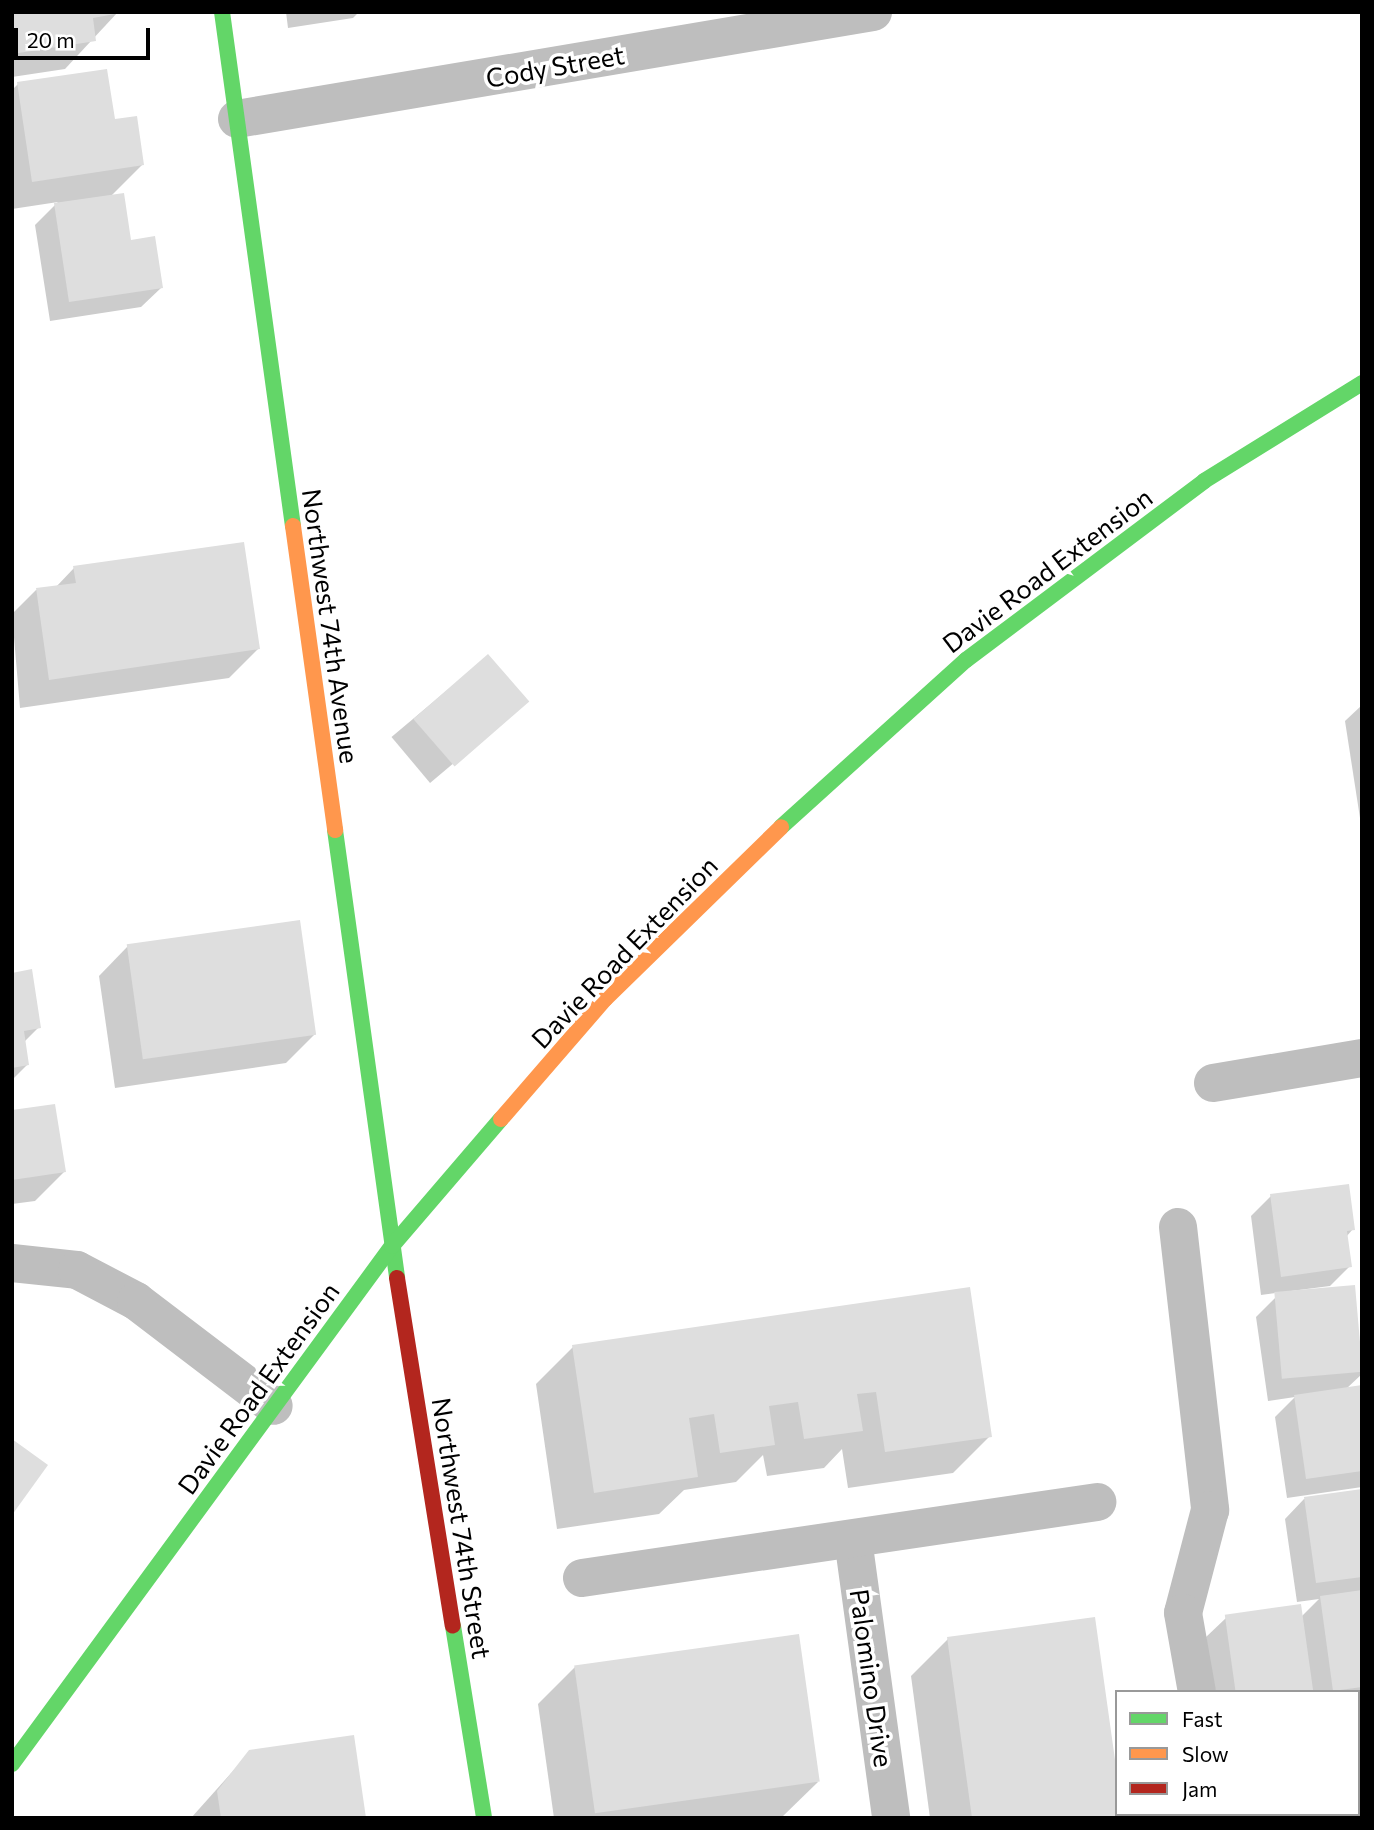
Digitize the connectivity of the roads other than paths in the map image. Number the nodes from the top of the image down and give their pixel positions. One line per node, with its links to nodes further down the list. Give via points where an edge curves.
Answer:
1 (222, 12): 3 (main road, Northwest 74th Avenue)
2 (873, 12): 3 (street, Cody Street)
3 (237, 119): 8 (main road, Northwest 74th Avenue)
4 (1362, 383): 8 (main road, Davie Road Extension, via 1204,481 966,660 746,860 605,999)
5 (1362, 1058): 6 (street)
6 (1213, 1083)
7 (1178, 1227): 14 (street, via 1210,1510 1183,1613)
8 (392, 1246): 10 (main road, Davie Road Extension); 16 (main road, Northwest 74th Street)
9 (12, 1263): 10 (street, via 77,1270 136,1301)
10 (274, 1406): 15 (main road, Davie Road Extension)
11 (1097, 1502): 12 (street)
12 (853, 1539): 13 (street); 17 (street, Palomino Drive)
13 (582, 1578)
14 (1197, 1690)
15 (12, 1764)
16 (484, 1818)
17 (891, 1818)

